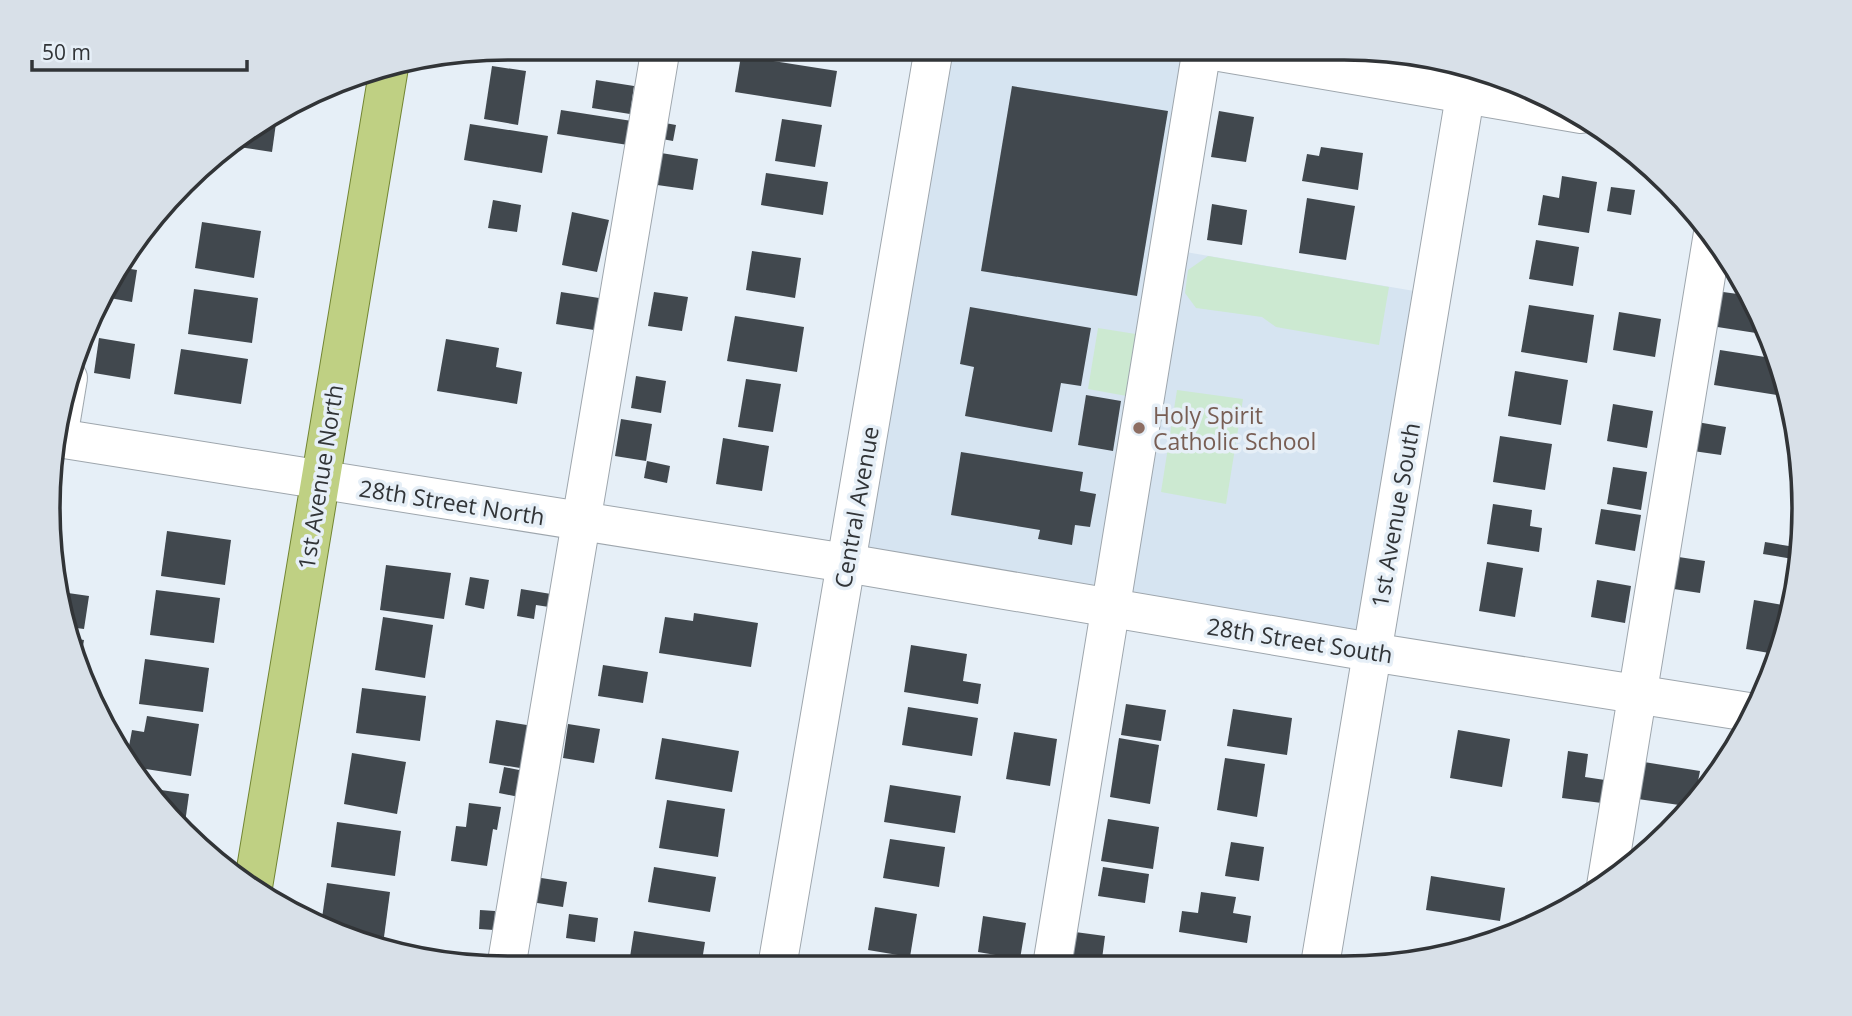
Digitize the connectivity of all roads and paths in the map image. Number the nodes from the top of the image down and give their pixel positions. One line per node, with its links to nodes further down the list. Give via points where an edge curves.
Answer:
1 (659, 60): 11 (street)
2 (932, 60): 12 (street, Central Avenue)
3 (1198, 60): 13 (street)
4 (1300, 60): 6 (street)
5 (387, 76): 10 (main road, 1st Avenue North)
6 (1468, 80): 7 (street); 14 (street, 1st Avenue South)
7 (1519, 95)
8 (1710, 250): 15 (street)
9 (65, 439): 10 (street, 28th Street North)
10 (319, 481): 11 (street, 28th Street North); 18 (main road, 1st Avenue North)
11 (582, 523): 12 (street, 28th Street North); 19 (street)
12 (846, 563): 13 (street, 28th Street South); 20 (street, Central Avenue)
13 (1112, 608): 14 (street, 28th Street South); 21 (street)
14 (1371, 652): 15 (street, 28th Street South); 22 (street, 1st Avenue South)
15 (1638, 694): 16 (street, 28th Street South); 17 (street)
16 (1743, 711)
17 (1609, 870)
18 (254, 878)
19 (508, 956)
20 (779, 956)
21 (1054, 956)
22 (1321, 956)

